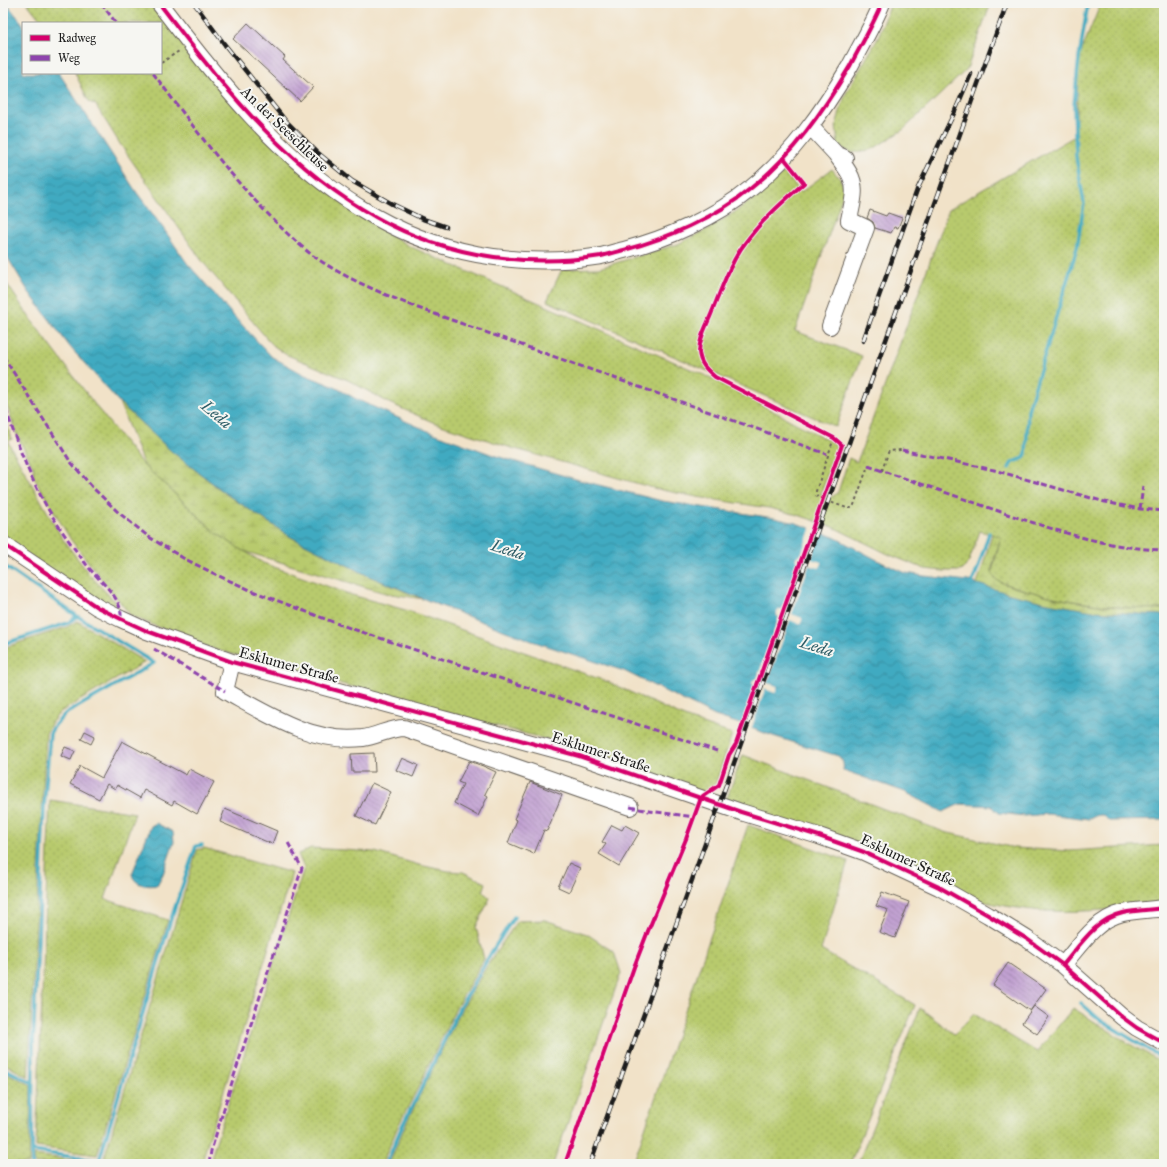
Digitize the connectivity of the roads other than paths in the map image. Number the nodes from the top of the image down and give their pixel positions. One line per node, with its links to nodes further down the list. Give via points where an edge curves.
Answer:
1 (159, 3): 3 (street, An der Seeschleuse, via 218,80 254,119 292,157 334,191 363,210 423,240 484,256 554,260 603,255 673,234 732,203 750,190 784,158)
2 (882, 3): 3 (street, An der Seeschleuse, via 834,94)
3 (810, 126): 4 (street, via 843,157 854,186 849,220 866,228)
4 (830, 326)
5 (3, 544): 6 (street, Esklumer Straße, via 97,607 147,631)
6 (232, 662): 7 (street, Esklumer Straße, via 225,691 297,728 329,737 348,739 404,728); 9 (street, Esklumer Straße, via 579,756 843,844 885,861 968,902)
7 (630, 807)
8 (1164, 908): 9 (street, via 1122,913 1107,920 1086,937)
9 (1063, 965): 10 (street, Esklumer Straße, via 1122,1017)
10 (1164, 1043)

